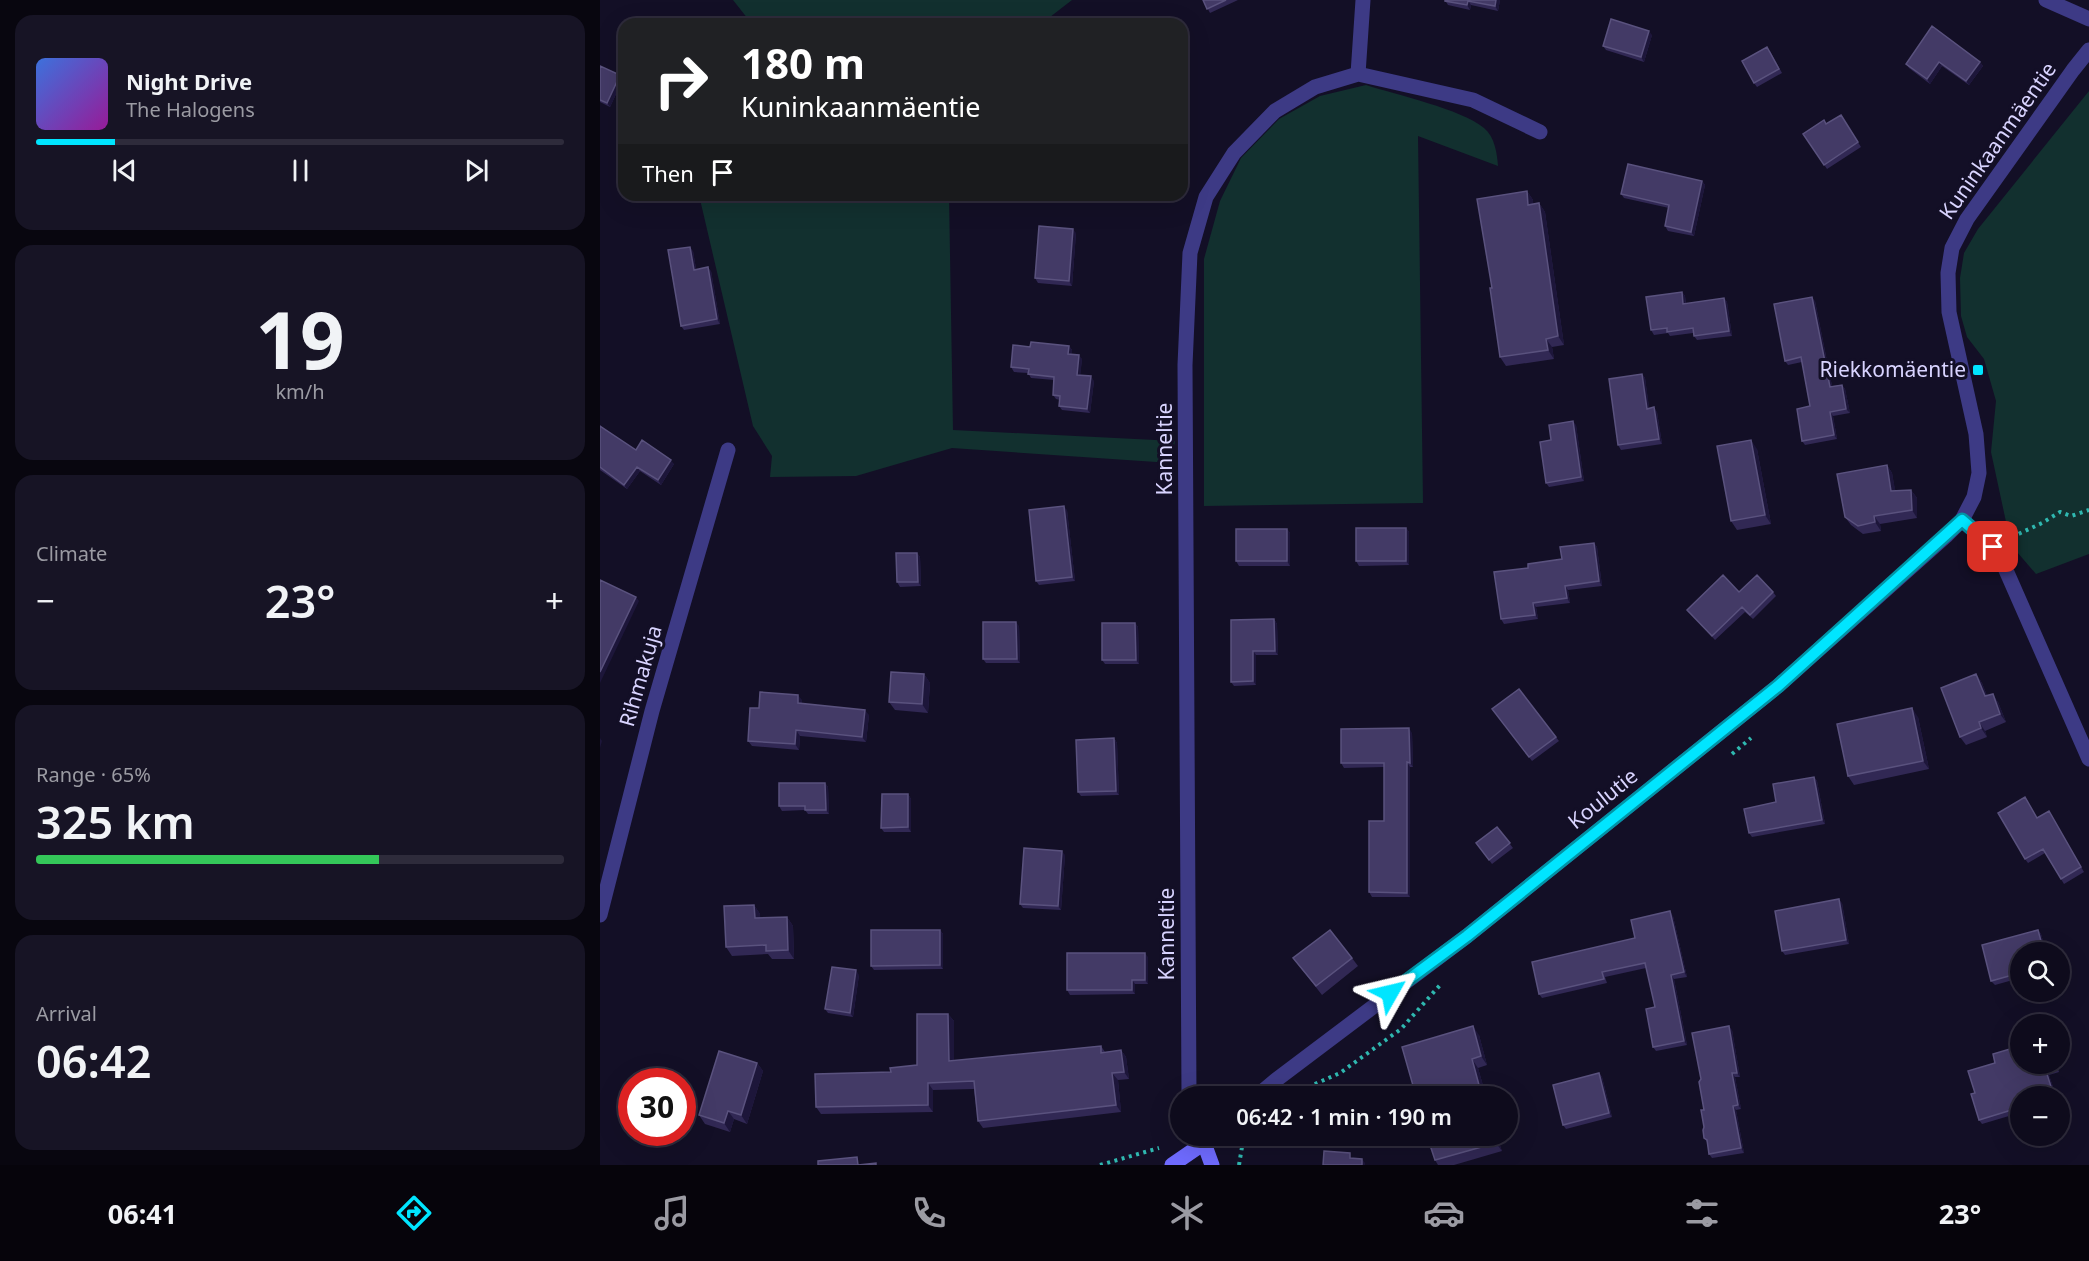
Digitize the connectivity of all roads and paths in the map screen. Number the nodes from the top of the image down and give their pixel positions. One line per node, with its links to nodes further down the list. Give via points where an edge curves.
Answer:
1 (1363, 0): 5 (street)
2 (2046, 0): 3 (street)
3 (2089, 19)
4 (2089, 50): 9 (street, Kuninkaanmäentie, via 1967,219 1952,248 1948,273 1950,312 1976,434 1979,473 1974,497)
5 (1358, 74): 6 (street, Kanneltie, via 1473,100); 13 (street, Kanneltie, via 1315,87 1275,111 1234,153 1206,196 1190,253 1185,365)
6 (1540, 132)
7 (728, 450): 12 (street, Rihmakuja, via 652,711)
8 (2089, 510): 10 (path, via 2071,516 2060,512)
9 (1962, 520): 10 (street); 14 (street, Koulutie, via 1778,686 1467,936)
10 (1993, 547): 11 (street)
11 (2089, 759)
12 (600, 915)
13 (1189, 1086)
14 (1269, 1086)
15 (1196, 1146): 20 (street)
16 (1208, 1146): 21 (street)
17 (1242, 1146): 22 (path)
18 (1162, 1147): 19 (path)
19 (1100, 1165)
20 (1172, 1165)
21 (1212, 1165)
22 (1239, 1165)

